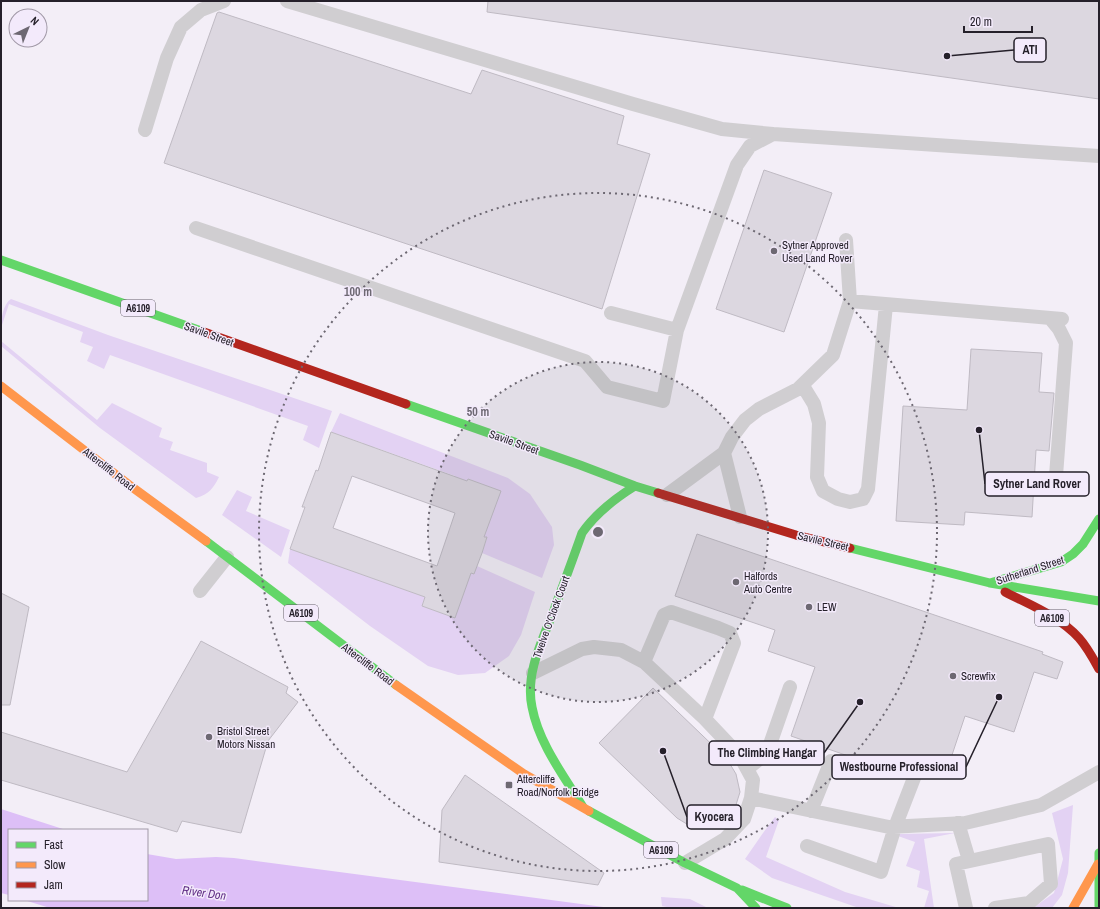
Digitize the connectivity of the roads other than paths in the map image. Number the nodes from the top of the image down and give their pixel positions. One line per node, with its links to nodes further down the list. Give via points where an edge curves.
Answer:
1 (224, 1): 3 (lane, via 202,10 181,27 167,58)
2 (288, 1): 4 (lane, via 722,129)
3 (145, 130)
4 (774, 134): 5 (lane); 12 (lane, via 750,146 736,166)
5 (1099, 156)
6 (196, 228): 12 (lane, via 585,361 607,387 663,400)
7 (846, 240): 9 (lane)
8 (1, 260): 16 (main road, Savile Street / A6109)
9 (850, 302): 10 (lane); 14 (lane, via 833,355)
10 (886, 305): 14 (lane, via 868,489 863,498 850,502 823,491 817,478 819,423 814,404); 17 (lane, via 1056,318 1066,343)
11 (611, 313): 12 (lane)
12 (677, 330)
13 (1, 386): 21 (main road, Attercliffe Road / A6109)
14 (803, 386): 15 (lane, via 759,409 745,420)
15 (724, 453): 18 (lane); 19 (lane)
16 (635, 486): 18 (main road, Savile Street / A6109); 27 (main road, Twelve O'Clock Court, via 600,510 582,533 536,658)
17 (1055, 489)
18 (667, 495): 19 (main road, Savile Street / A6109)
19 (740, 517): 22 (main road, Savile Street / A6109, via 796,535)
20 (1099, 519): 22 (main road, Sutherland Street, via 1095,528 1068,558)
21 (227, 557): 23 (lane); 35 (main road, Attercliffe Road / A6109, via 400,688 524,774)
22 (990, 583): 24 (main road, Savile Street / A6109); 26 (main road, Savile Street / A6109, via 1070,630 1087,648)
23 (200, 591)
24 (1099, 601)
25 (644, 662): 27 (lane, via 621,650 594,646 582,649); 29 (lane); 29 (lane, via 664,615 671,612 730,633 734,643)
26 (1099, 669)
27 (533, 673): 35 (main road, Twelve O'Clock Court, via 530,691 536,726)
28 (790, 687): 31 (lane, via 767,753)
29 (705, 719): 31 (lane, via 740,756)
30 (831, 761): 36 (lane)
31 (747, 769): 34 (lane, via 754,780)
32 (1099, 772): 37 (lane, via 1041,805)
33 (914, 778): 38 (lane)
34 (751, 798): 36 (lane); 42 (lane, via 744,819 725,838)
35 (585, 809): 42 (main road, Attercliffe Road / A6109)
36 (811, 811): 38 (lane)
37 (958, 823): 38 (lane); 41 (lane)
38 (895, 827): 39 (lane, via 881,872)
39 (807, 846)
40 (1099, 853): 43 (main road)
41 (968, 860): 48 (lane, via 956,864); 49 (lane, via 1048,844 1051,884 1029,903)
42 (685, 863): 44 (main road, Attercliffe Road / A6109)
43 (1098, 864): 45 (main road); 50 (main road)
44 (737, 888): 46 (main road, Attercliffe Road); 47 (main road, A6109)
45 (1099, 906)
46 (756, 908)
47 (787, 908)
48 (966, 908)
49 (995, 908)
50 (1073, 908)

